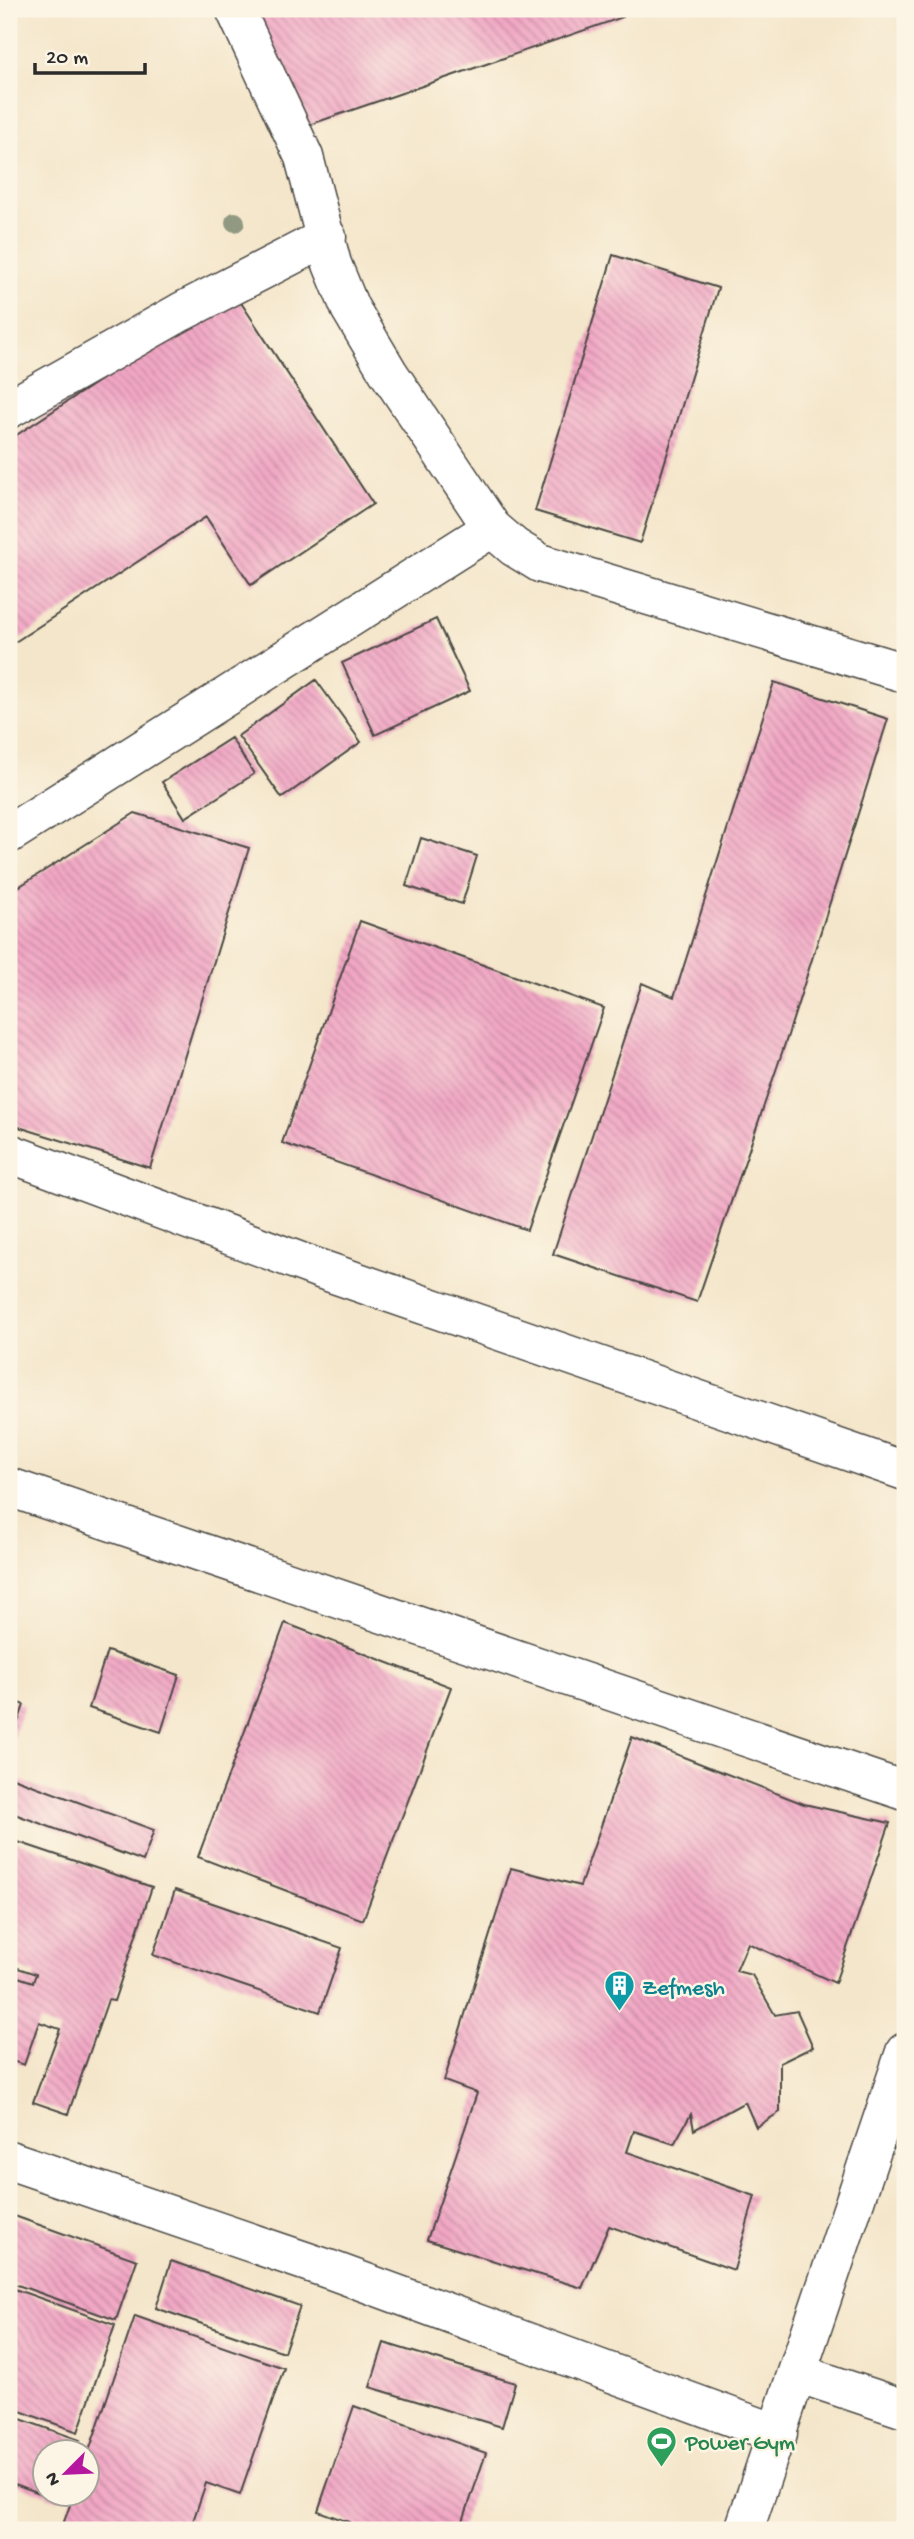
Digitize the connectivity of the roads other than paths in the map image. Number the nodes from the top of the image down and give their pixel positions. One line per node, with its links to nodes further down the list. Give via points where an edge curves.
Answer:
1 (235, 9): 2 (street, via 304,157)
2 (327, 237): 3 (street); 4 (street, via 332,264 350,308)
3 (9, 409)
4 (492, 528): 5 (street, via 540,563); 6 (street)
5 (905, 673)
6 (9, 834)
7 (9, 1153): 8 (street, via 317,1268)
8 (905, 1471)
9 (9, 1487): 10 (street)
10 (905, 1791)
11 (905, 2052): 13 (street)
12 (9, 2160): 15 (street, via 331,2270)
13 (797, 2373): 14 (street); 15 (street)
14 (905, 2409)
15 (778, 2434): 16 (street)
16 (744, 2530)

